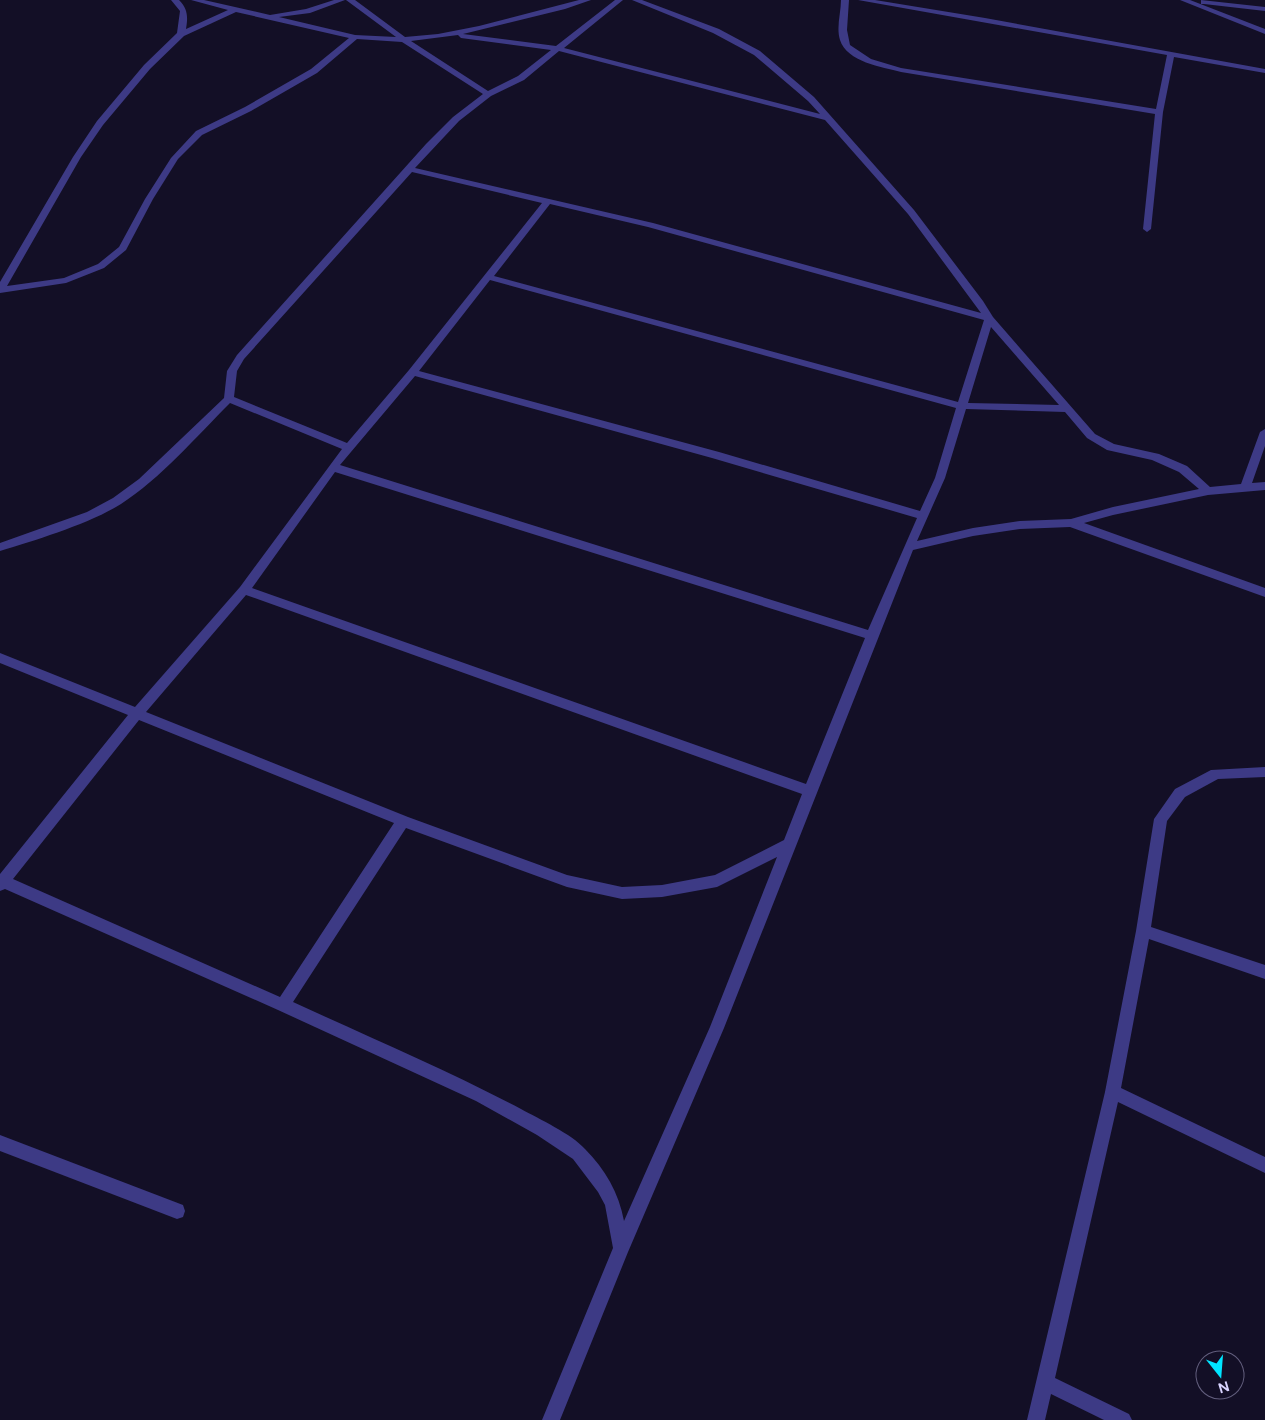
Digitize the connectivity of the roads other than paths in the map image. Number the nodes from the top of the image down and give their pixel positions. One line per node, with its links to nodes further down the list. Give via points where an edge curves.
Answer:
1 (176, 0): 15 (street, via 181,4 185,18)
2 (195, 0): 12 (street)
3 (341, 0): 13 (street, via 307,11)
4 (350, 0): 18 (street)
5 (587, 0): 16 (street)
6 (619, 0): 19 (street)
7 (636, 0): 24 (street, via 716,31 757,53 811,99)
8 (845, 0): 23 (street, via 844,40 858,55 875,63)
9 (862, 0): 20 (street)
10 (1186, 0): 11 (street); 14 (street)
11 (1265, 9)
12 (233, 10): 13 (street); 15 (street)
13 (267, 17): 17 (street)
14 (1265, 32)
15 (181, 34): 17 (street, via 147,67 100,122 0,290 66,280 101,266 123,248 175,158 199,133 314,71)
16 (451, 34): 18 (street); 19 (street)
17 (355, 37): 18 (street)
18 (406, 41): 22 (street)
19 (559, 49): 22 (street, via 521,78); 24 (street)
20 (1171, 55): 21 (street); 23 (street)
21 (1265, 71)
22 (488, 94): 25 (street, via 456,119)
23 (1159, 112): 27 (street)
24 (827, 118): 29 (street, via 911,212)
25 (410, 170): 26 (street); 31 (street, via 240,358 232,371)
26 (549, 200): 28 (street); 29 (street, via 726,244)
27 (1147, 229)
28 (489, 277): 30 (street); 32 (street)
29 (989, 318): 32 (street); 33 (street)
30 (413, 372): 35 (street); 40 (street)
31 (229, 399): 35 (street); 42 (street, via 143,482 117,501 91,514)
32 (962, 406): 33 (street); 40 (street, via 940,478)
33 (1066, 409): 39 (street, via 1092,436 1111,447 1154,457 1183,469)
34 (1265, 432): 38 (street)
35 (348, 447): 36 (street)
36 (333, 467): 44 (street); 46 (street)
37 (1265, 486): 38 (street)
38 (1245, 487): 39 (street)
39 (1208, 491): 41 (street)
40 (923, 516): 43 (street)
41 (1072, 522): 43 (street, via 973,532); 45 (street)
42 (0, 547)
43 (909, 547): 46 (street)
44 (244, 590): 48 (street); 50 (street)
45 (1265, 593)
46 (872, 636): 50 (street)
47 (0, 658): 48 (street)
48 (136, 713): 51 (street); 53 (street)
49 (1265, 772): 54 (street, via 1216,774 1180,793 1161,819)
50 (810, 791): 52 (street)
51 (404, 820): 52 (street, via 567,881 622,893 662,892 717,881); 56 (street)
52 (789, 844): 61 (street, via 717,1028)
53 (1, 882): 56 (street)
54 (1143, 932): 55 (street); 57 (street)
55 (1265, 972)
56 (283, 1005): 61 (street, via 481,1096 579,1153 613,1203)
57 (1113, 1092): 59 (street); 62 (street)
58 (0, 1143): 60 (street)
59 (1265, 1166)
60 (177, 1211)
61 (621, 1248): 63 (street)
62 (1045, 1382): 64 (street); 65 (street)
63 (551, 1420)
64 (1036, 1420)
65 (1123, 1420)

